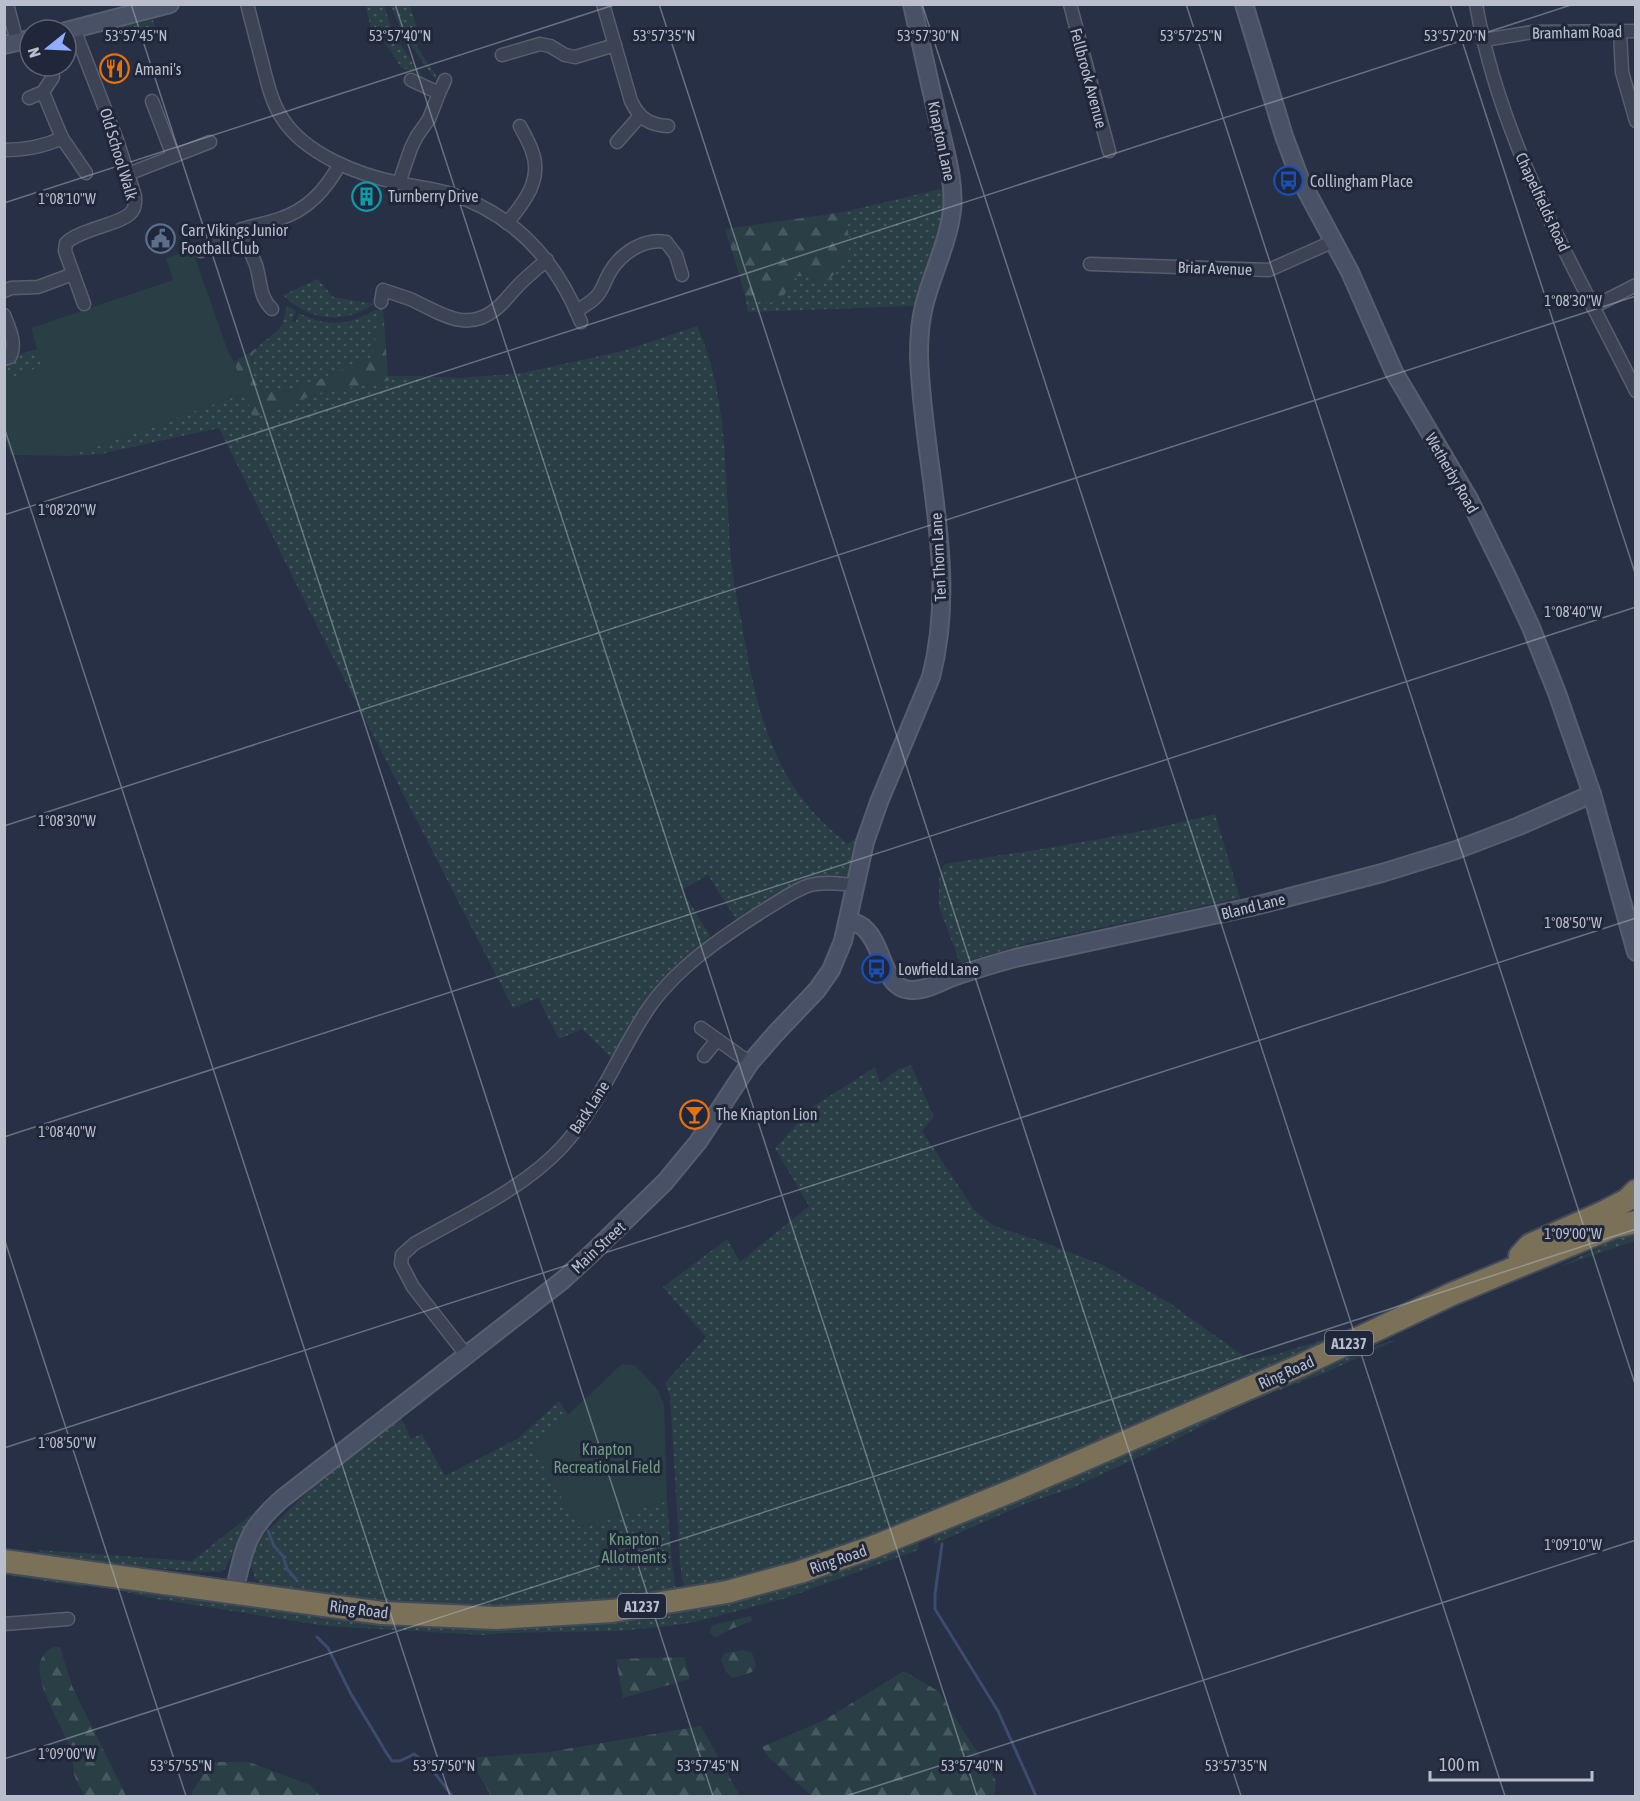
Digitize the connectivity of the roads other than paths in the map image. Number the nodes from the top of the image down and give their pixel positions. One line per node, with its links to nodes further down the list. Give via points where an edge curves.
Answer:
1 (7, 4): 13 (street)
2 (170, 4): 9 (street)
3 (247, 4): 34 (street, via 270,92 282,119 310,147)
4 (603, 4): 14 (street)
5 (912, 4): 46 (street, Knapton Lane, via 952,189 950,224)
6 (1070, 4): 32 (street, Fellbrook Avenue)
7 (1244, 4): 40 (street, Wetherby Road, via 1295,168)
8 (1476, 4): 12 (street, Chapelfields Road)
9 (78, 28)
10 (1620, 31): 11 (street, Bramham Road); 12 (street, Bramham Road, via 1539,32); 25 (street, via 1622,72)
11 (1635, 31)
12 (1484, 40): 51 (street, Chapelfields Road, via 1498,96 1521,157)
13 (17, 42)
14 (615, 45): 16 (street, via 575,57 540,44); 24 (street, via 631,101)
15 (78, 49): 36 (street, Old School Walk)
16 (502, 55)
17 (52, 78): 20 (street)
18 (411, 80): 21 (street)
19 (445, 80): 21 (street)
20 (43, 92): 22 (street); 28 (street)
21 (438, 93): 37 (street)
22 (29, 98)
23 (152, 101): 33 (street)
24 (640, 116): 27 (street); 30 (street)
25 (1635, 120)
26 (520, 126): 38 (street, via 522,142 533,153 535,175 530,192)
27 (668, 126)
28 (62, 138): 31 (street, via 41,147); 35 (street)
29 (210, 142): 33 (street)
30 (617, 142)
31 (4, 150)
32 (1109, 151)
33 (173, 156): 36 (street)
34 (340, 164): 37 (street); 39 (street, via 321,192 298,211)
35 (86, 173)
36 (128, 174): 44 (street, Old School Walk, via 135,196 132,213 73,236 66,243)
37 (399, 183): 38 (street, via 463,198)
38 (507, 223): 42 (street)
39 (242, 229): 41 (street); 52 (street, via 262,296)
40 (1334, 242): 43 (street, Briar Avenue, via 1269,270); 56 (street, Wetherby Road, via 1394,372 1469,499 1530,625)
41 (201, 251)
42 (547, 260): 45 (street, via 568,291 578,316 622,257 642,244 669,238); 49 (street, via 493,312 470,320 452,319)
43 (1090, 264)
44 (73, 274): 48 (street, via 38,287); 50 (street, Old School Walk)
45 (682, 275)
46 (933, 276): 57 (street, Ten Thorn Lane, via 923,308 919,349 939,544 939,641 925,695)
47 (1635, 285): 51 (street)
48 (4, 291)
49 (383, 291)
50 (84, 304)
51 (1593, 306): 55 (street, Chapelfields Road)
52 (272, 309)
53 (4, 315): 54 (street, via 13,343 10,357)
54 (4, 359)
55 (1635, 391)
56 (1592, 794): 59 (street, Bland Lane, via 1456,850 1382,873 1217,915 1015,958 921,989 897,986 870,934); 60 (street, Wetherby Road)
57 (870, 828): 58 (street, Main Street)
58 (855, 885): 59 (street, Main Street); 70 (street, Back Lane, via 821,883 800,889 746,922 684,968 646,1012 586,1115 560,1149 520,1183 414,1244 402,1255 401,1264 413,1287)
59 (848, 920): 64 (street, Main Street, via 824,981)
60 (1635, 952)
61 (701, 1028): 62 (street)
62 (717, 1040): 63 (street); 64 (street)
63 (704, 1056)
64 (750, 1063): 70 (street, Main Street, via 698,1142 665,1182 563,1280)
65 (1635, 1191): 69 (highway, via 1627,1200 1602,1213 1530,1245)
66 (1635, 1210): 68 (highway, Ring Road / A1237)
67 (1635, 1222): 68 (highway, Ring Road / A1237)
68 (1613, 1227): 69 (highway, Ring Road / A1237)
69 (1508, 1271): 72 (highway, Ring Road / A1237, via 1014,1490 873,1547 727,1592 612,1611 496,1618 382,1613)
70 (467, 1356): 72 (street, Main Street, via 262,1517 244,1551)
71 (4, 1561): 72 (highway, Ring Road / A1237)
72 (234, 1592)
73 (68, 1619): 74 (street)
74 (4, 1624)

